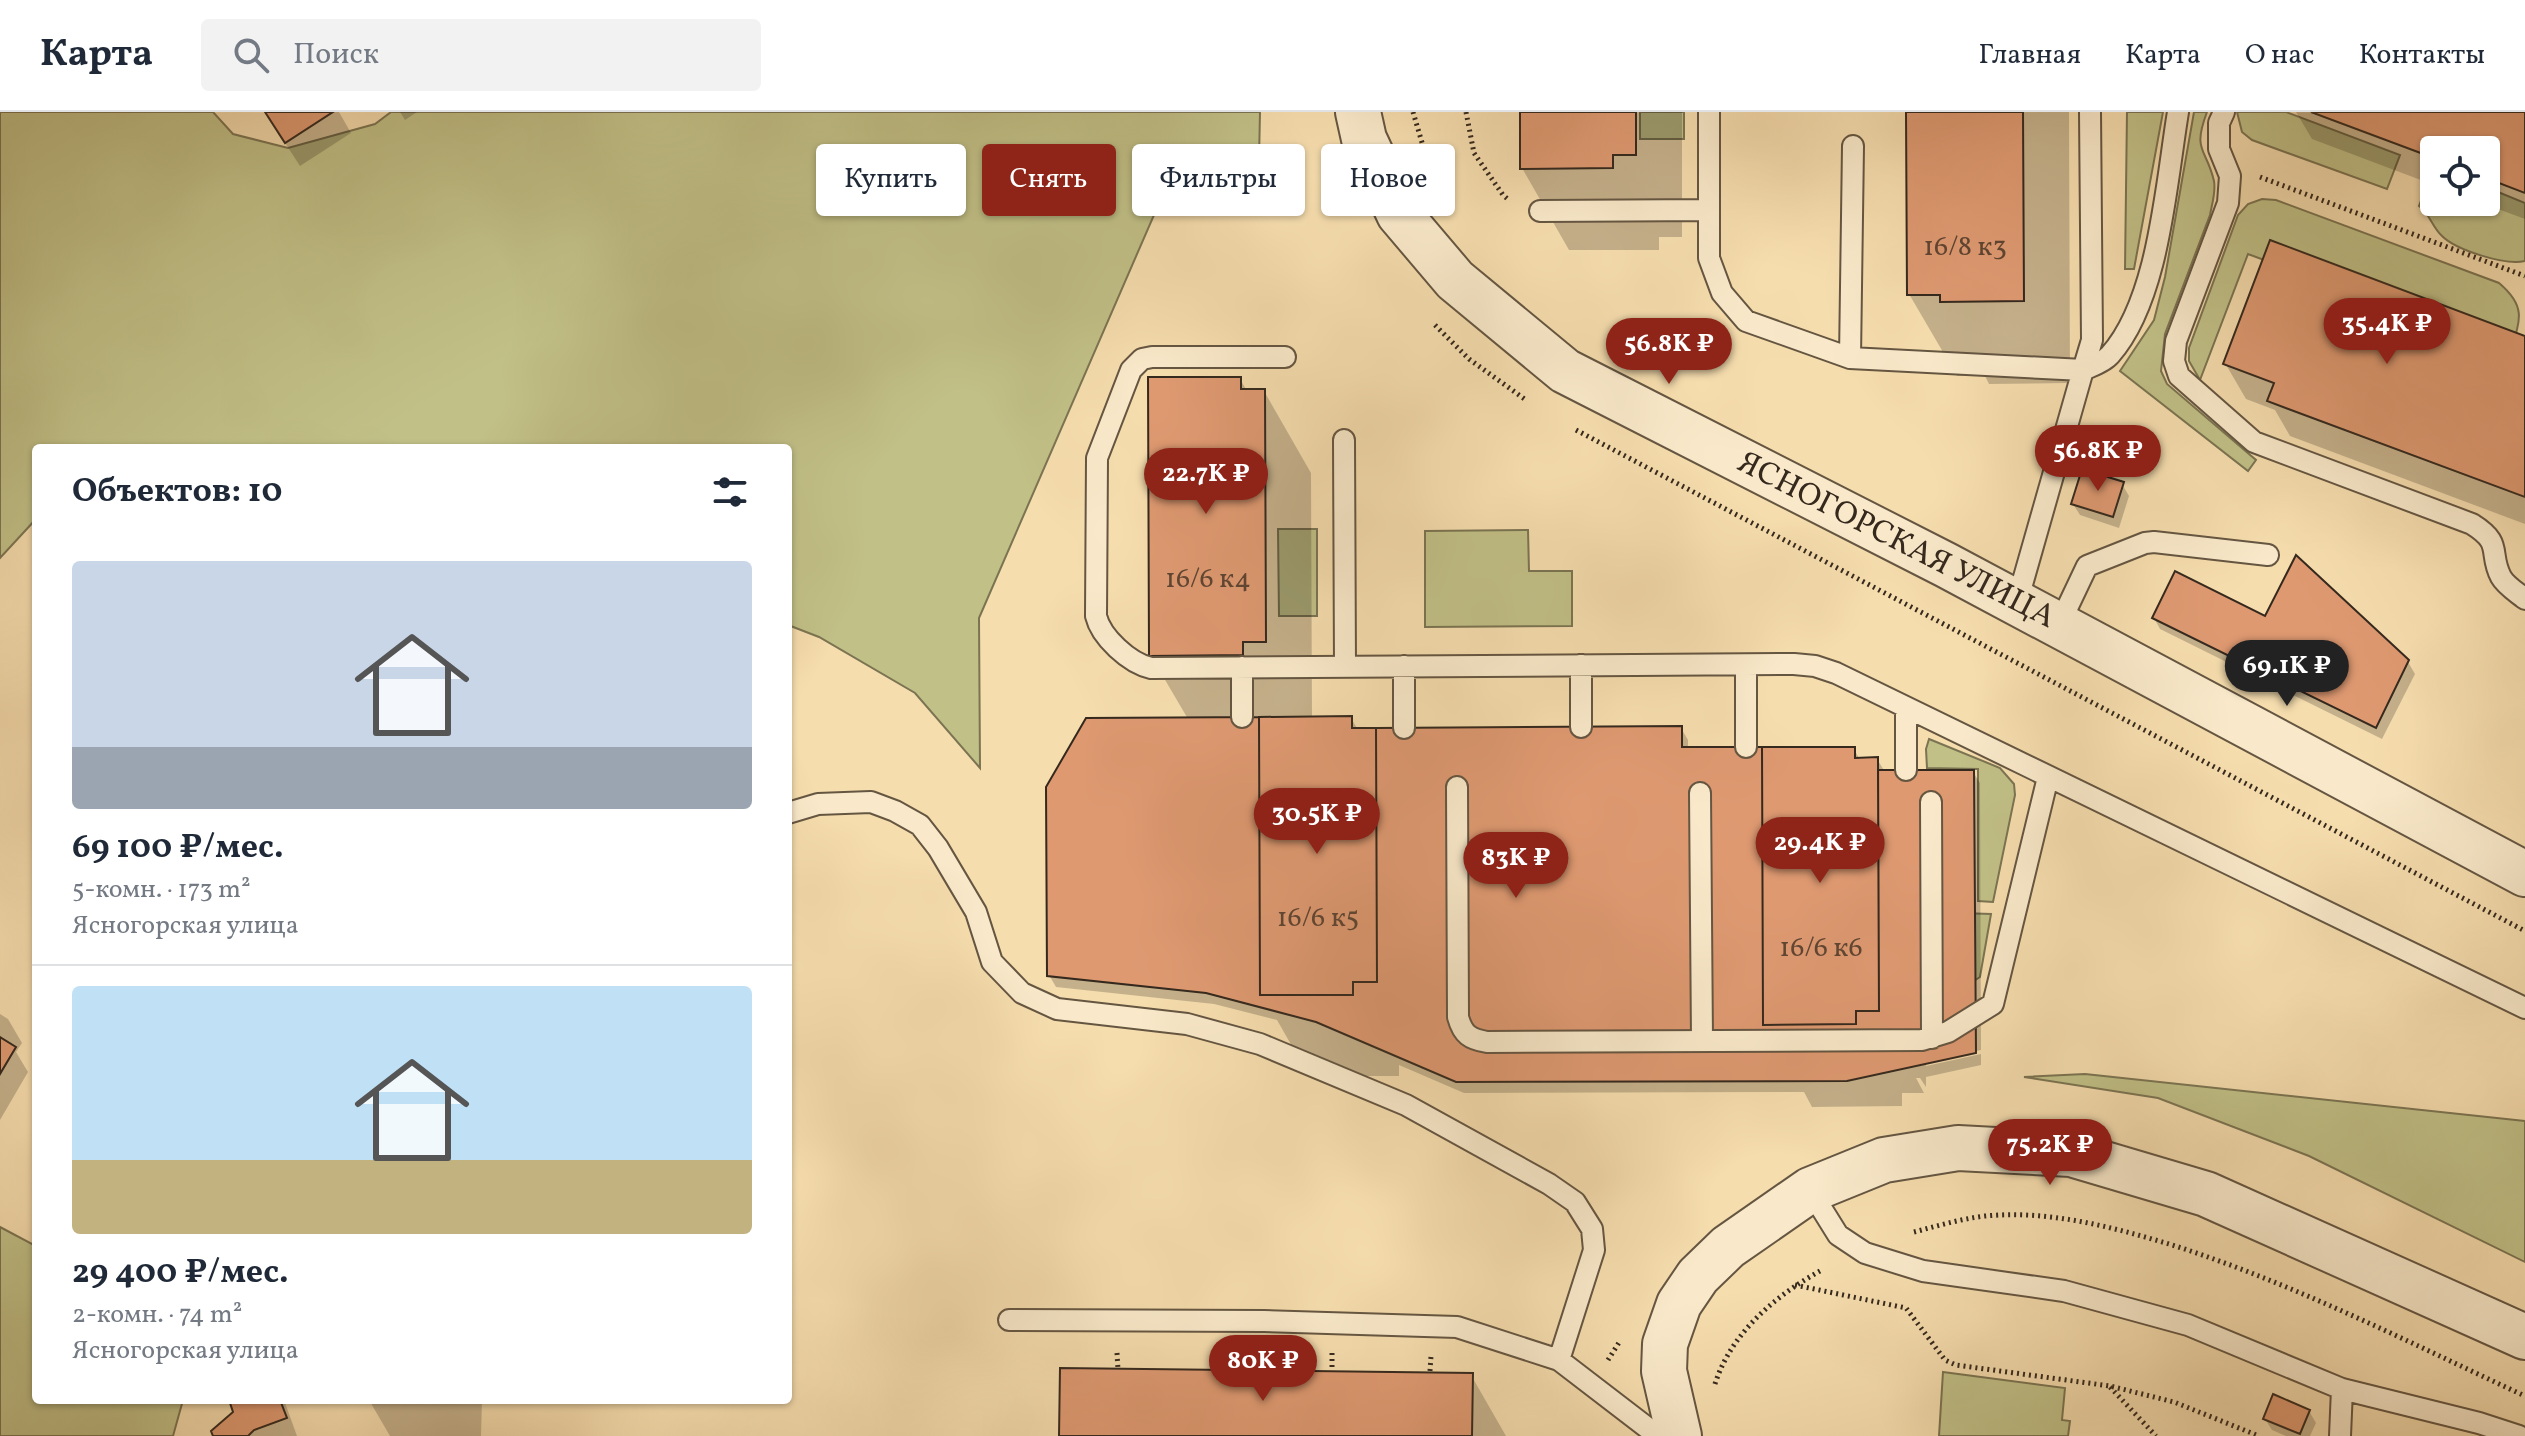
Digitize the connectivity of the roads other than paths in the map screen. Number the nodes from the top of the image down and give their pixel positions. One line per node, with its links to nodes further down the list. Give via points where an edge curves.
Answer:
1 (1358, 112): 15 (street, ЯСНОГОРСКАЯ УЛИЦА, via 1364,139 1399,214 1455,280 1565,371)
2 (1709, 112): 7 (lane)
3 (2090, 112): 11 (lane, via 2092,340)
4 (2178, 112): 11 (lane, via 2150,275 2134,319 2108,357)
5 (2224, 112): 14 (lane, via 2219,149 2230,176 2228,203 2176,341 2179,376 2254,442 2486,532 2502,578)
6 (1853, 146): 10 (lane)
7 (1709, 210): 8 (lane); 10 (lane, via 1709,258 1722,293 1746,321)
8 (1540, 211)
9 (1285, 357): 21 (lane, via 1142,359 1131,370 1097,458 1098,625 1122,651 1151,668)
10 (1850, 358): 11 (lane)
11 (2083, 370): 15 (lane)
12 (1344, 440): 19 (lane)
13 (2268, 555): 16 (lane, via 2145,543 2087,566)
14 (2525, 599)
15 (2017, 602): 16 (street, ЯСНОГОРСКАЯ УЛИЦА)
16 (2059, 625): 33 (street, ЯСНОГОРСКАЯ УЛИЦА)
17 (1581, 665): 18 (lane); 20 (lane); 24 (lane)
18 (1746, 665): 22 (lane, via 1815,666); 26 (lane)
19 (1345, 666): 20 (lane); 21 (lane)
20 (1404, 666): 25 (lane)
21 (1242, 667): 23 (lane)
22 (1906, 707): 27 (lane); 28 (lane)
23 (1242, 717)
24 (1581, 727)
25 (1404, 728)
26 (1746, 747)
27 (1906, 770)
28 (2048, 777): 34 (lane); 35 (lane, via 1993,1004)
29 (1457, 787): 36 (lane, via 1462,1030 1487,1042)
30 (1700, 793): 36 (lane)
31 (1931, 802): 35 (lane)
32 (792, 812): 40 (lane, via 818,804 871,802 920,825 976,912 992,962 1022,993 1057,1009 1187,1024 1260,1044 1406,1105 1575,1202 1592,1229 1594,1250)
33 (2525, 874)
34 (2525, 1008)
35 (1932, 1038): 36 (lane)
36 (1702, 1040)
37 (1810, 1190): 39 (street, via 1884,1160 1958,1148 2071,1154 2206,1194); 41 (lane, via 1838,1235 1865,1253 1923,1271 2064,1291 2188,1325); 43 (street, via 1728,1247 1679,1304 1665,1344 1664,1371)
38 (1009, 1320): 40 (lane, via 1457,1327)
39 (2525, 1337)
40 (1559, 1360): 42 (lane)
41 (2342, 1389): 44 (lane); 45 (lane)
42 (1658, 1436)
43 (1679, 1436)
44 (2340, 1436)
45 (2519, 1436)

